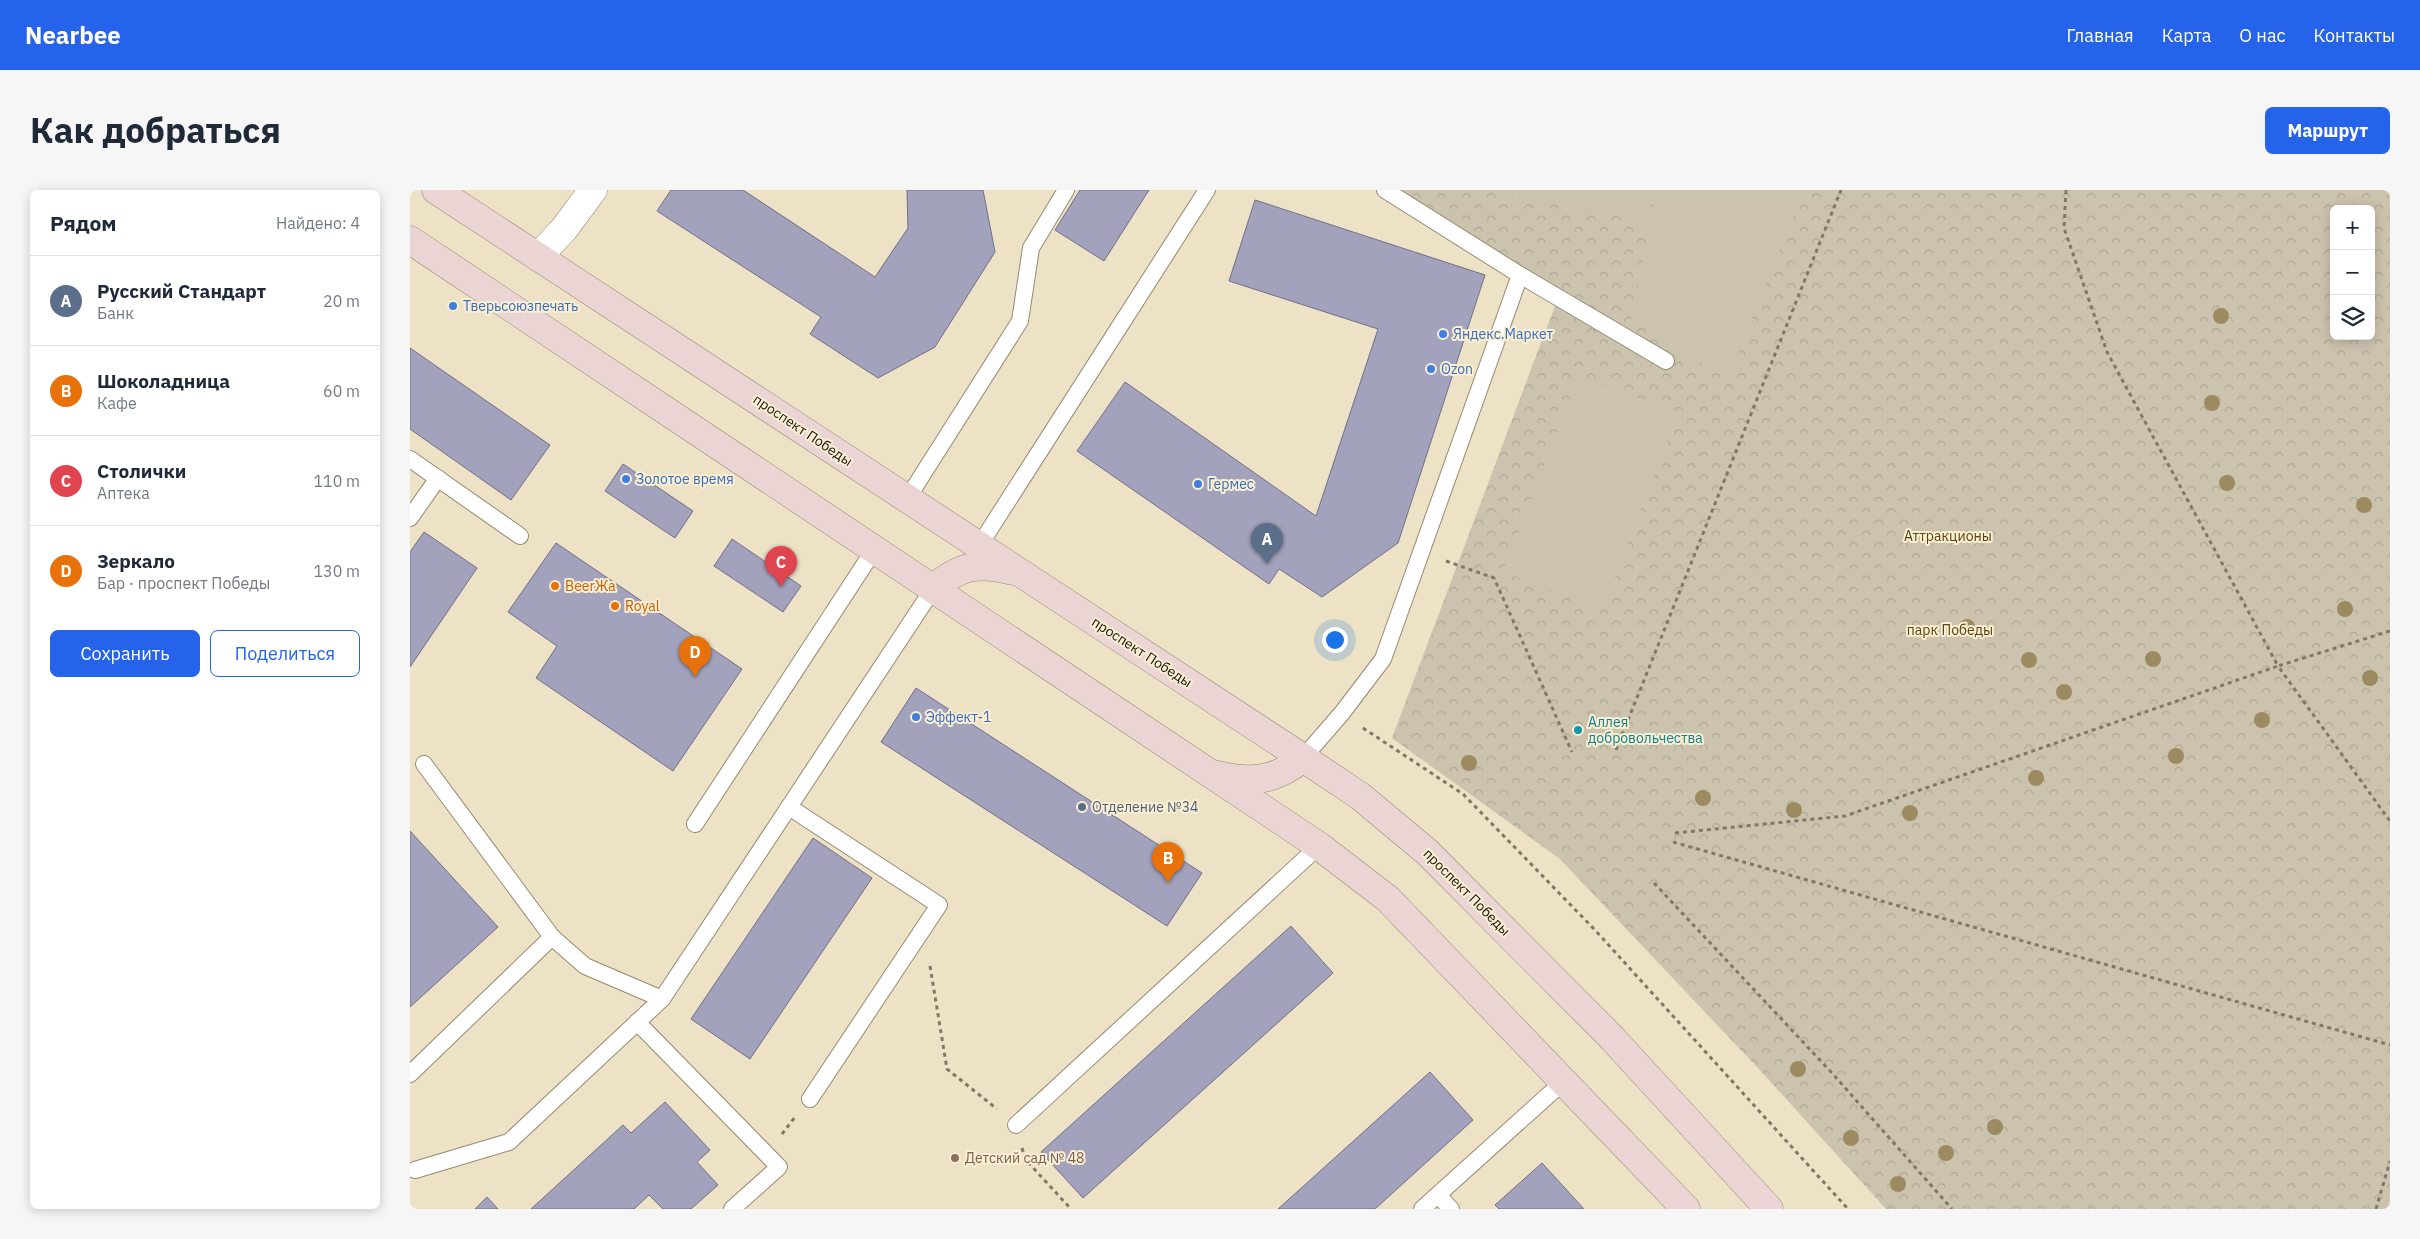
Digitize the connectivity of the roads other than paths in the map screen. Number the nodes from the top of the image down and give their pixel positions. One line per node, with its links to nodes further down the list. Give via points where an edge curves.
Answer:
1 (436, 190): 7 (main road, проспект Победы)
2 (593, 190): 7 (street)
3 (1066, 190): 12 (lane, via 1032,248 1020,321)
4 (1208, 190): 15 (lane)
5 (1394, 193): 8 (lane)
6 (410, 240): 16 (main road)
7 (538, 257): 12 (main road, проспект Победы)
8 (1520, 276): 9 (lane); 19 (lane, via 1383,660)
9 (1666, 362)
10 (410, 459): 11 (lane)
11 (438, 478): 13 (lane); 14 (lane)
12 (907, 499): 15 (main road, проспект Победы)
13 (410, 518)
14 (520, 536)
15 (979, 546): 17 (main road, проспект Победы)
16 (874, 550): 18 (main road); 23 (lane)
17 (1021, 573): 18 (main road, via 992,566 969,567 949,575); 19 (main road, проспект Победы)
18 (933, 589): 21 (main road); 22 (lane)
19 (1303, 758): 21 (main road, via 1287,771 1264,778 1242,781); 38 (main road, проспект Победы, via 1360,796 1427,852 1612,1038)
20 (424, 764): 25 (lane)
21 (1211, 774): 24 (main road)
22 (789, 807): 26 (lane); 30 (lane, via 939,906)
23 (695, 824)
24 (1319, 846): 29 (main road, via 1388,899); 31 (lane)
25 (552, 937): 26 (lane, via 586,966); 28 (lane)
26 (662, 999): 27 (lane)
27 (637, 1022): 32 (lane, via 509,1142); 34 (lane, via 779,1167)
28 (410, 1074)
29 (1563, 1082): 33 (lane); 37 (main road)
30 (810, 1099)
31 (1016, 1125)
32 (415, 1170)
33 (1438, 1195): 35 (lane); 36 (lane)
34 (732, 1209)
35 (1422, 1209)
36 (1451, 1209)
37 (1686, 1209)
38 (1769, 1209)

